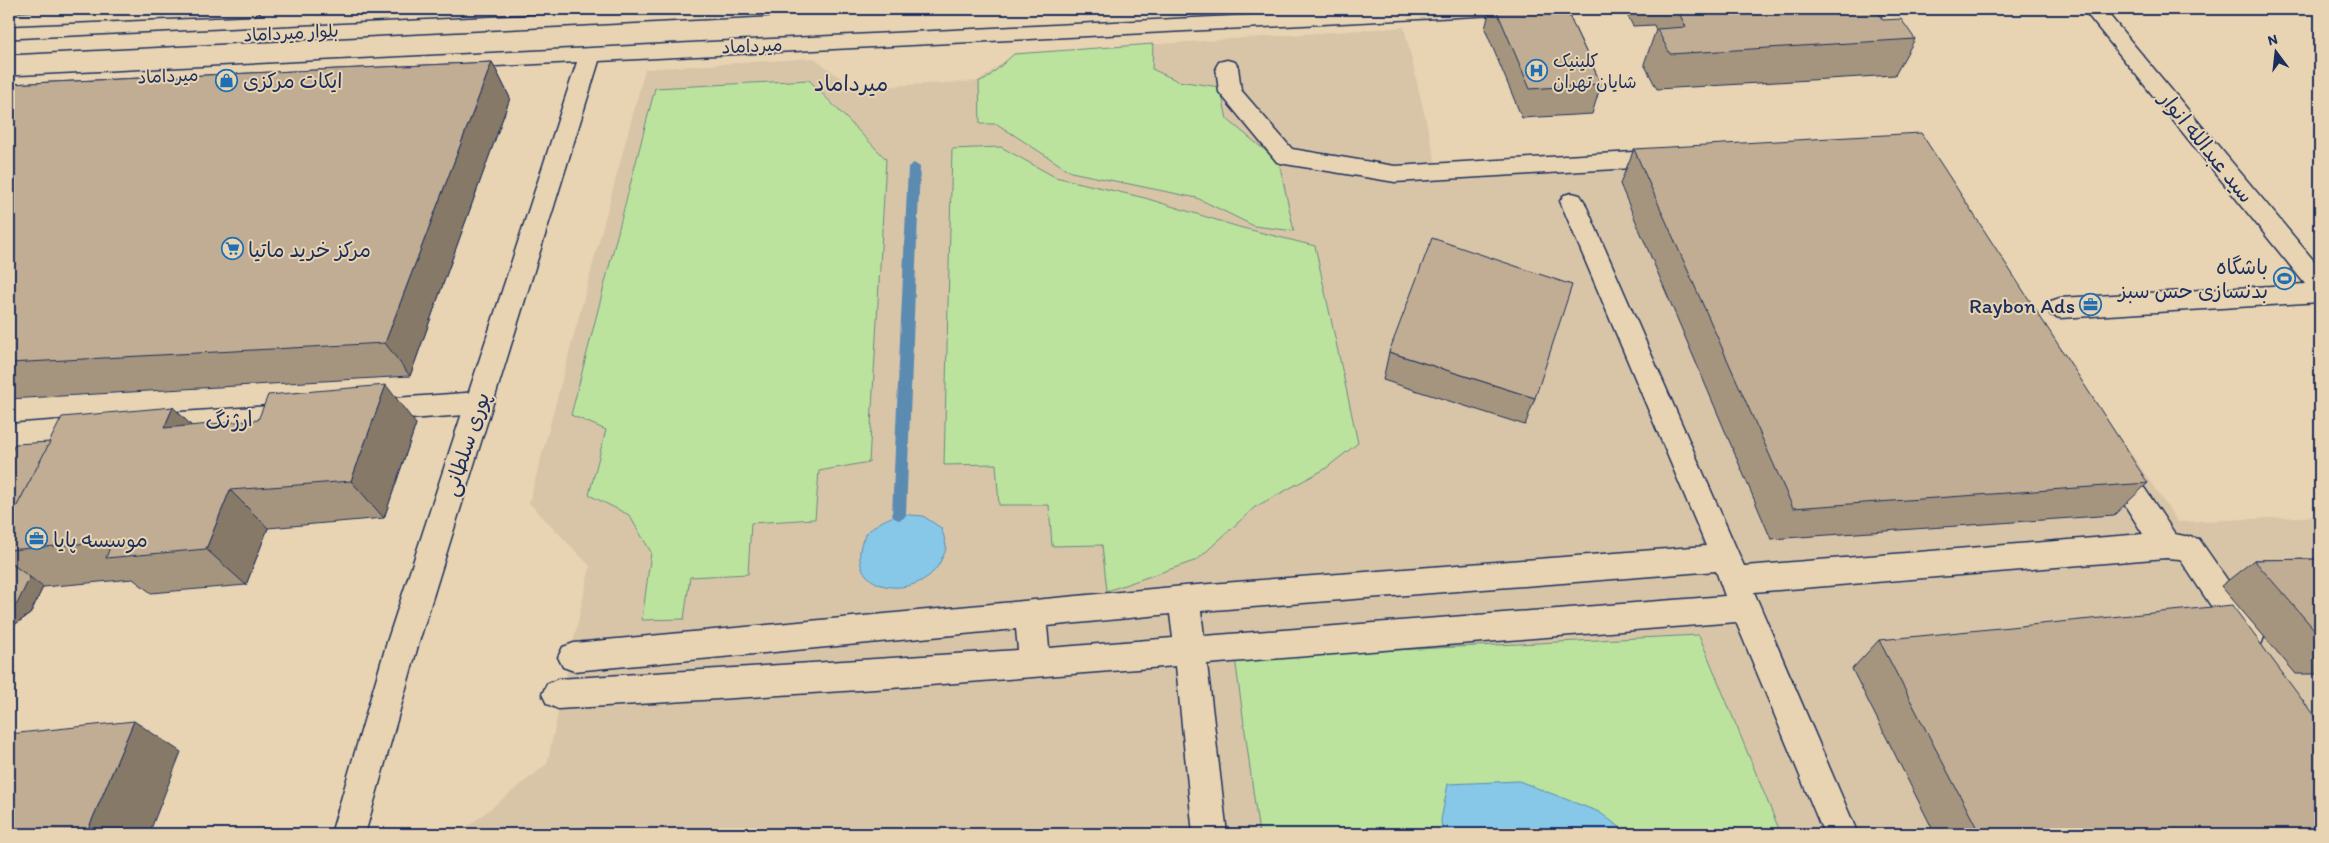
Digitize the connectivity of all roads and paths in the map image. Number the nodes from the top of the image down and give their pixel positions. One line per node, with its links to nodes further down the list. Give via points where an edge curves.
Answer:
1 (252, 9): 5 (main road, بلوار میرداماد)
2 (783, 9): 6 (main road, بلوار میرداماد)
3 (1496, 9): 7 (main road, میرداماد)
4 (2093, 9): 12 (main road, سید عبدالله انوار)
5 (9, 19)
6 (9, 48)
7 (590, 55): 9 (main road, میرداماد); 15 (main road, پوری سلطانی)
8 (1227, 67): 10 (main road, via 1230,92 1285,156 1395,174)
9 (9, 84)
10 (1693, 156)
11 (1572, 201): 19 (main road)
12 (2320, 284)
13 (2320, 293): 14 (main road)
14 (2060, 308)
15 (479, 403): 16 (main road, ارژنگ); 27 (main road, پوری سلطانی)
16 (9, 434)
17 (2101, 447): 18 (main road)
18 (2166, 545): 19 (main road); 24 (main road, via 2188,548)
19 (1735, 582): 20 (main road); 22 (main road); 29 (main road)
20 (1184, 599): 21 (main road); 22 (main road)
21 (1030, 614): 23 (main road); 25 (main road)
22 (1190, 652): 25 (main road); 28 (main road)
23 (574, 657)
24 (2265, 661)
25 (1035, 663): 26 (main road)
26 (558, 694)
27 (348, 834)
28 (1210, 834)
29 (1841, 834)

